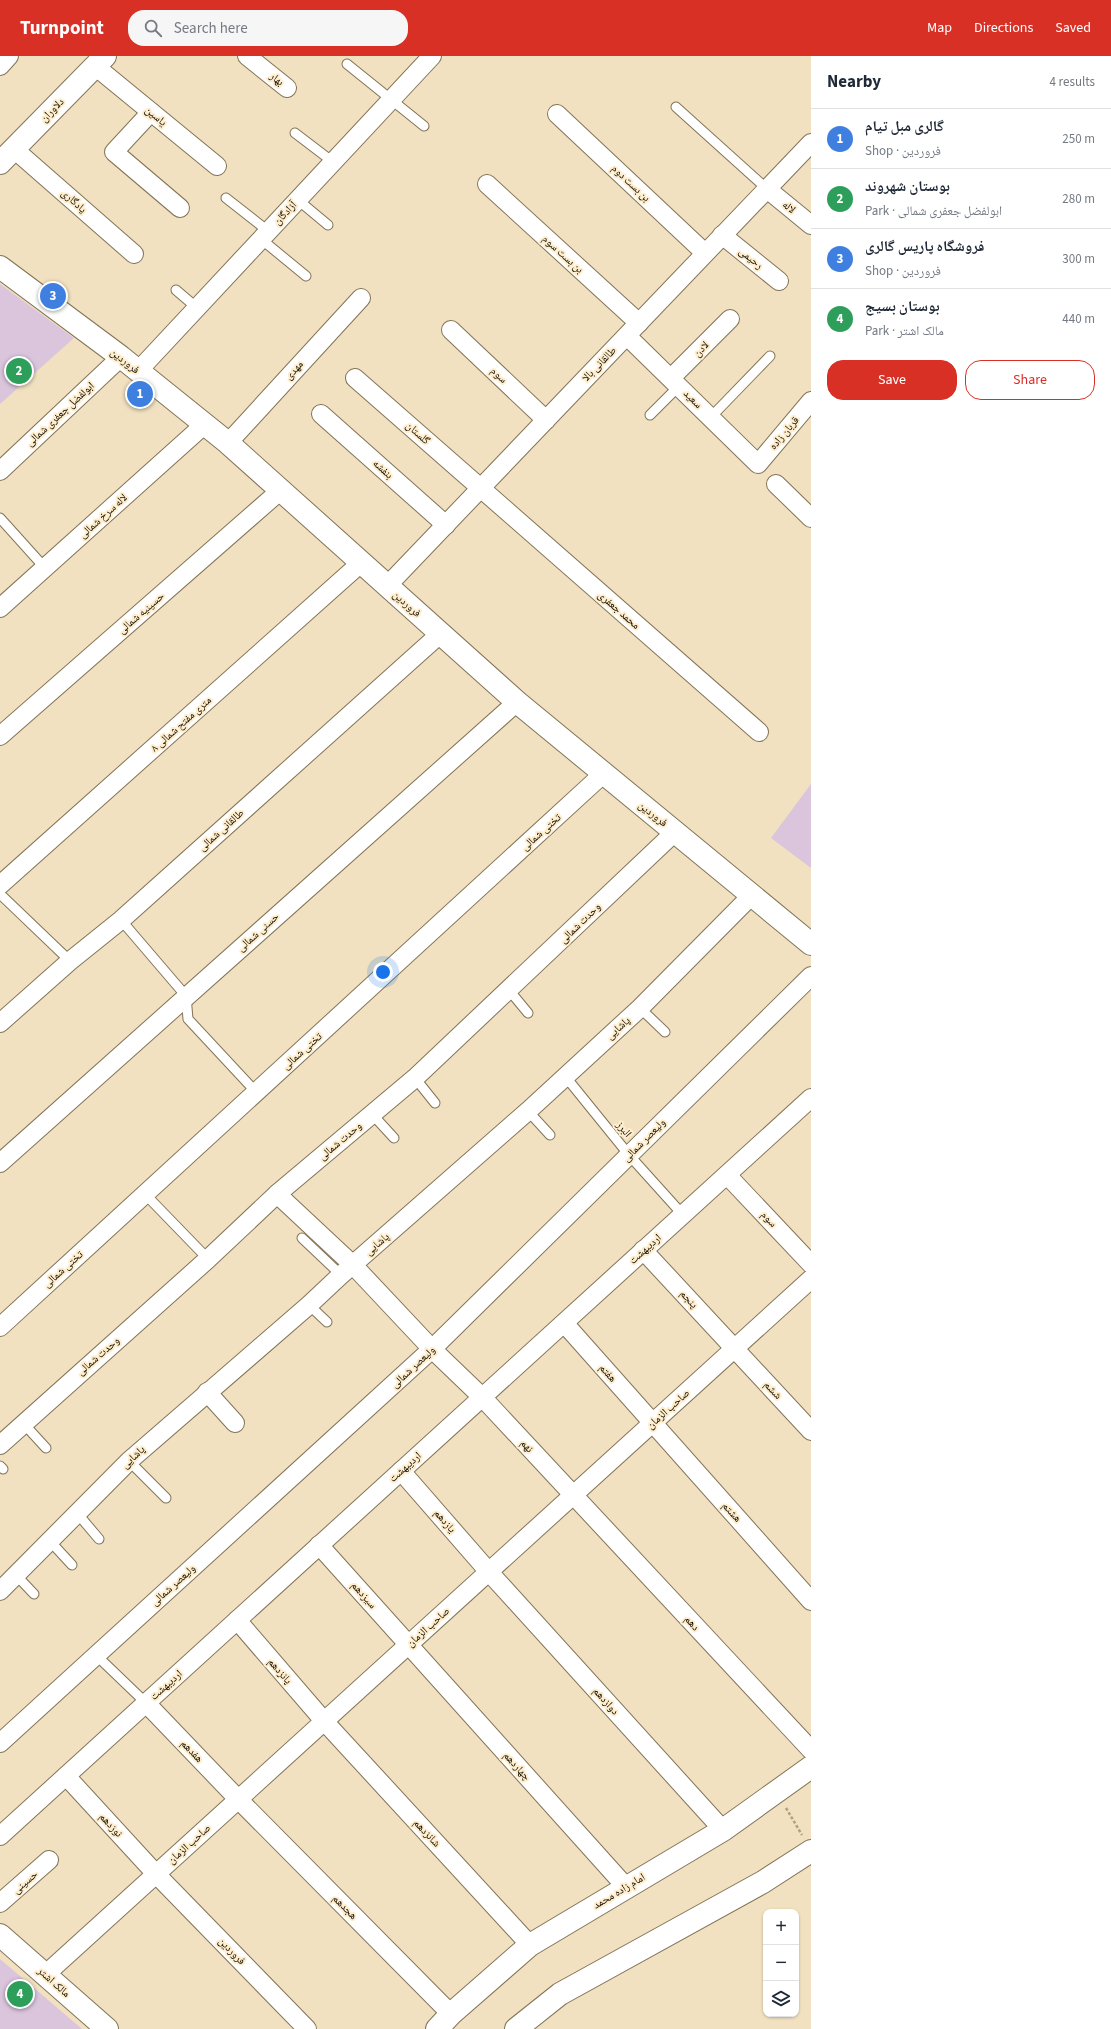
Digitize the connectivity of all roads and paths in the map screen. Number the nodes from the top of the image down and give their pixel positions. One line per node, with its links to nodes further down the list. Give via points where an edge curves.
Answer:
1 (9, 56): 6 (street)
2 (247, 56): 7 (street, بهار)
3 (432, 56): 8 (street, آزادگان)
4 (100, 61): 10 (street, یاسین); 15 (street, دلاوران)
5 (347, 64): 8 (lane)
6 (0, 66)
7 (287, 88)
8 (392, 99): 12 (lane); 16 (street, آزادگان)
9 (676, 107): 19 (lane)
10 (152, 112): 17 (street, یاسین); 22 (street, via 114,152)
11 (557, 114): 27 (street, بن بست دوم)
12 (424, 126)
13 (296, 133): 16 (lane)
14 (811, 143): 19 (street, طالقانی بالا)
15 (7, 156): 28 (street, یادگاری)
16 (333, 162): 21 (street, آزادگان)
17 (217, 166)
18 (487, 184): 36 (street, بن بست سوم)
19 (767, 189): 24 (street, لاله); 26 (street, طالقانی بالا)
20 (226, 198): 25 (lane)
21 (298, 200): 23 (lane); 25 (street, آزادگان)
22 (180, 208)
23 (328, 225)
24 (811, 225)
25 (265, 235): 30 (lane); 34 (street, آزادگان)
26 (722, 235): 27 (street, طالقانی بالا); 31 (street, رحیمی)
27 (705, 253): 36 (street, طالقانی بالا)
28 (134, 254)
29 (0, 267): 39 (street, فروردین)
30 (306, 276)
31 (779, 281)
32 (176, 290): 34 (lane)
33 (361, 298): 49 (street, مهدی)
34 (197, 308): 40 (street, آزادگان)
35 (730, 319): 42 (street, لادن)
36 (633, 329): 42 (street, سعید); 47 (street, طالقانی بالا)
37 (451, 330): 47 (street, سوم)
38 (770, 356): 46 (lane)
39 (121, 357): 40 (street, فروردین); 51 (street, ابولفضل جعفری شمالی)
40 (138, 371): 48 (street, فروردین)
41 (355, 378): 53 (street, گلستان)
42 (675, 382): 45 (lane); 46 (street, سعید)
43 (811, 401): 50 (street, قربان زاده)
44 (321, 414): 57 (street, بنفشه)
45 (650, 415)
46 (710, 417): 50 (street, سعید)
47 (546, 420): 53 (street, طالقانی بالا)
48 (205, 424): 49 (street, فروردین); 59 (street, لاله سرخ شمالی)
49 (228, 442): 54 (street, فروردین)
50 (758, 464)
51 (0, 471)
52 (776, 484): 56 (street)
53 (480, 489): 57 (street, طالقانی بالا); 64 (street, محمد جعفری)
54 (281, 490): 58 (street, فروردین); 65 (street, حسینیه شمالی)
55 (0, 518): 59 (lane)
56 (811, 518)
57 (446, 525): 60 (street, طالقانی بالا)
58 (362, 562): 60 (street, فروردین); 68 (street, ۸ متری مفتح شمالی)
59 (45, 568): 61 (street, لاله سرخ شمالی)
60 (387, 586): 62 (street, فروردین)
61 (0, 608)
62 (440, 634): 63 (street, فروردین); 71 (street, طالقانی شمالی)
63 (517, 702): 66 (street, فروردین); 76 (street, حسنی شمالی)
64 (758, 732)
65 (0, 736)
66 (603, 774): 67 (street, فروردین); 83 (street, تختی شمالی)
67 (676, 831): 70 (street, فروردین); 75 (street, وحدت شمالی)
68 (0, 885)
69 (0, 894): 73 (lane)
70 (752, 895): 72 (street, فروردین); 77 (street, پاشایی)
71 (121, 920): 73 (street, طالقانی شمالی); 76 (lane)
72 (811, 944)
73 (70, 961): 79 (street, طالقانی شمالی)
74 (811, 976): 90 (street, ولیعصر شمالی)
75 (509, 990): 78 (lane); 82 (street, وحدت شمالی)
76 (186, 996): 83 (lane, via 188,1019); 91 (street, حسنی شمالی)
77 (640, 1008): 80 (lane); 81 (street, پاشایی)
78 (528, 1013)
79 (0, 1023)
80 (665, 1032)
81 (565, 1076): 86 (street, پاشایی); 90 (lane, البرز)
82 (415, 1078): 85 (lane); 87 (street, وحدت شمالی)
83 (256, 1092): 93 (street, تختی شمالی)
84 (811, 1098): 92 (street, اردیبهشت)
85 (435, 1103)
86 (528, 1111): 88 (lane); 100 (street, پاشایی)
87 (372, 1114): 89 (lane); 94 (street, وحدت شمالی)
88 (550, 1135)
89 (394, 1138)
90 (629, 1155): 95 (lane, البرز); 107 (street, ولیعصر شمالی)
91 (0, 1163)
92 (727, 1175): 95 (street, اردیبهشت); 99 (street, سوم)
93 (144, 1194): 98 (lane); 105 (street, تختی شمالی)
94 (277, 1194): 98 (street, وحدت شمالی); 100 (street, نهم)
95 (683, 1214): 97 (street, اردیبهشت)
96 (302, 1238): 100 (lane)
97 (644, 1250): 104 (street, اردیبهشت); 106 (street, پنجم)
98 (208, 1259): 112 (street, وحدت شمالی)
99 (811, 1264)
100 (347, 1270): 102 (street, پاشایی); 107 (street, نهم)
101 (811, 1279): 106 (street, صاحب الزمان)
102 (309, 1305): 103 (lane); 108 (street, پاشایی)
103 (327, 1322)
104 (564, 1322): 109 (street, اردیبهشت); 111 (street, هفتم)
105 (0, 1327)
106 (734, 1348): 111 (street, صاحب الزمان); 113 (street, ششم)
107 (432, 1349): 109 (street, نهم); 132 (street, ولیعصر شمالی)
108 (207, 1392): 110 (street); 116 (street, پاشایی)
109 (482, 1397): 117 (street, اردیبهشت); 118 (street, نهم)
110 (235, 1423)
111 (653, 1423): 118 (street, صاحب الزمان); 129 (street, هشتم)
112 (24, 1424): 114 (street, وحدت شمالی); 115 (lane)
113 (811, 1431)
114 (0, 1446)
115 (46, 1448)
116 (129, 1461): 119 (lane); 120 (street, پاشایی)
117 (401, 1471): 123 (street, اردیبهشت); 125 (street, یازدهم)
118 (573, 1495): 125 (street, صاحب الزمان); 136 (street, دهم)
119 (166, 1498)
120 (77, 1513): 121 (lane); 122 (street, پاشایی)
121 (99, 1538)
122 (49, 1540): 124 (lane); 126 (street, پاشایی)
123 (319, 1545): 130 (street, اردیبهشت); 131 (street, سیزدهم)
124 (72, 1565)
125 (489, 1572): 131 (street, صاحب الزمان); 141 (street, دوازدهم)
126 (16, 1575): 127 (street, پاشایی); 128 (lane)
127 (0, 1591)
128 (34, 1594)
129 (811, 1601)
130 (237, 1620): 133 (street, اردیبهشت); 134 (street, پانزدهم)
131 (408, 1645): 134 (street, صاحب الزمان); 146 (street, چهاردهم)
132 (96, 1655): 133 (lane); 135 (street, ولیعصر شمالی)
133 (146, 1703): 138 (street, اردیبهشت); 140 (street, هفدهم)
134 (324, 1722): 140 (street, صاحب الزمان); 149 (street, شانزدهم)
135 (0, 1743)
136 (811, 1750)
137 (811, 1767): 139 (street, امام زاده محمد)
138 (66, 1776): 142 (street, اردیبهشت); 145 (street, نوزدهم)
139 (777, 1792): 141 (street, امام زاده محمد); 143 (path)
140 (238, 1800): 145 (street, صاحب الزمان); 151 (street, هجدهم)
141 (723, 1830): 146 (street, امام زاده محمد)
142 (0, 1836)
143 (811, 1851): 154 (street, via 763,1882 560,1994)
144 (49, 1860): 147 (street, حسینی)
145 (156, 1874): 150 (street, صاحب الزمان); 153 (street, فروردین)
146 (626, 1887): 149 (street, امام زاده محمد)
147 (0, 1904)
148 (0, 1935): 150 (street, مالک اشتر)
149 (530, 1946): 151 (street, امام زاده محمد)
150 (46, 1974): 152 (street, مالک اشتر)
151 (444, 2022)
152 (107, 2029)
153 (307, 2029)
154 (516, 2029)

